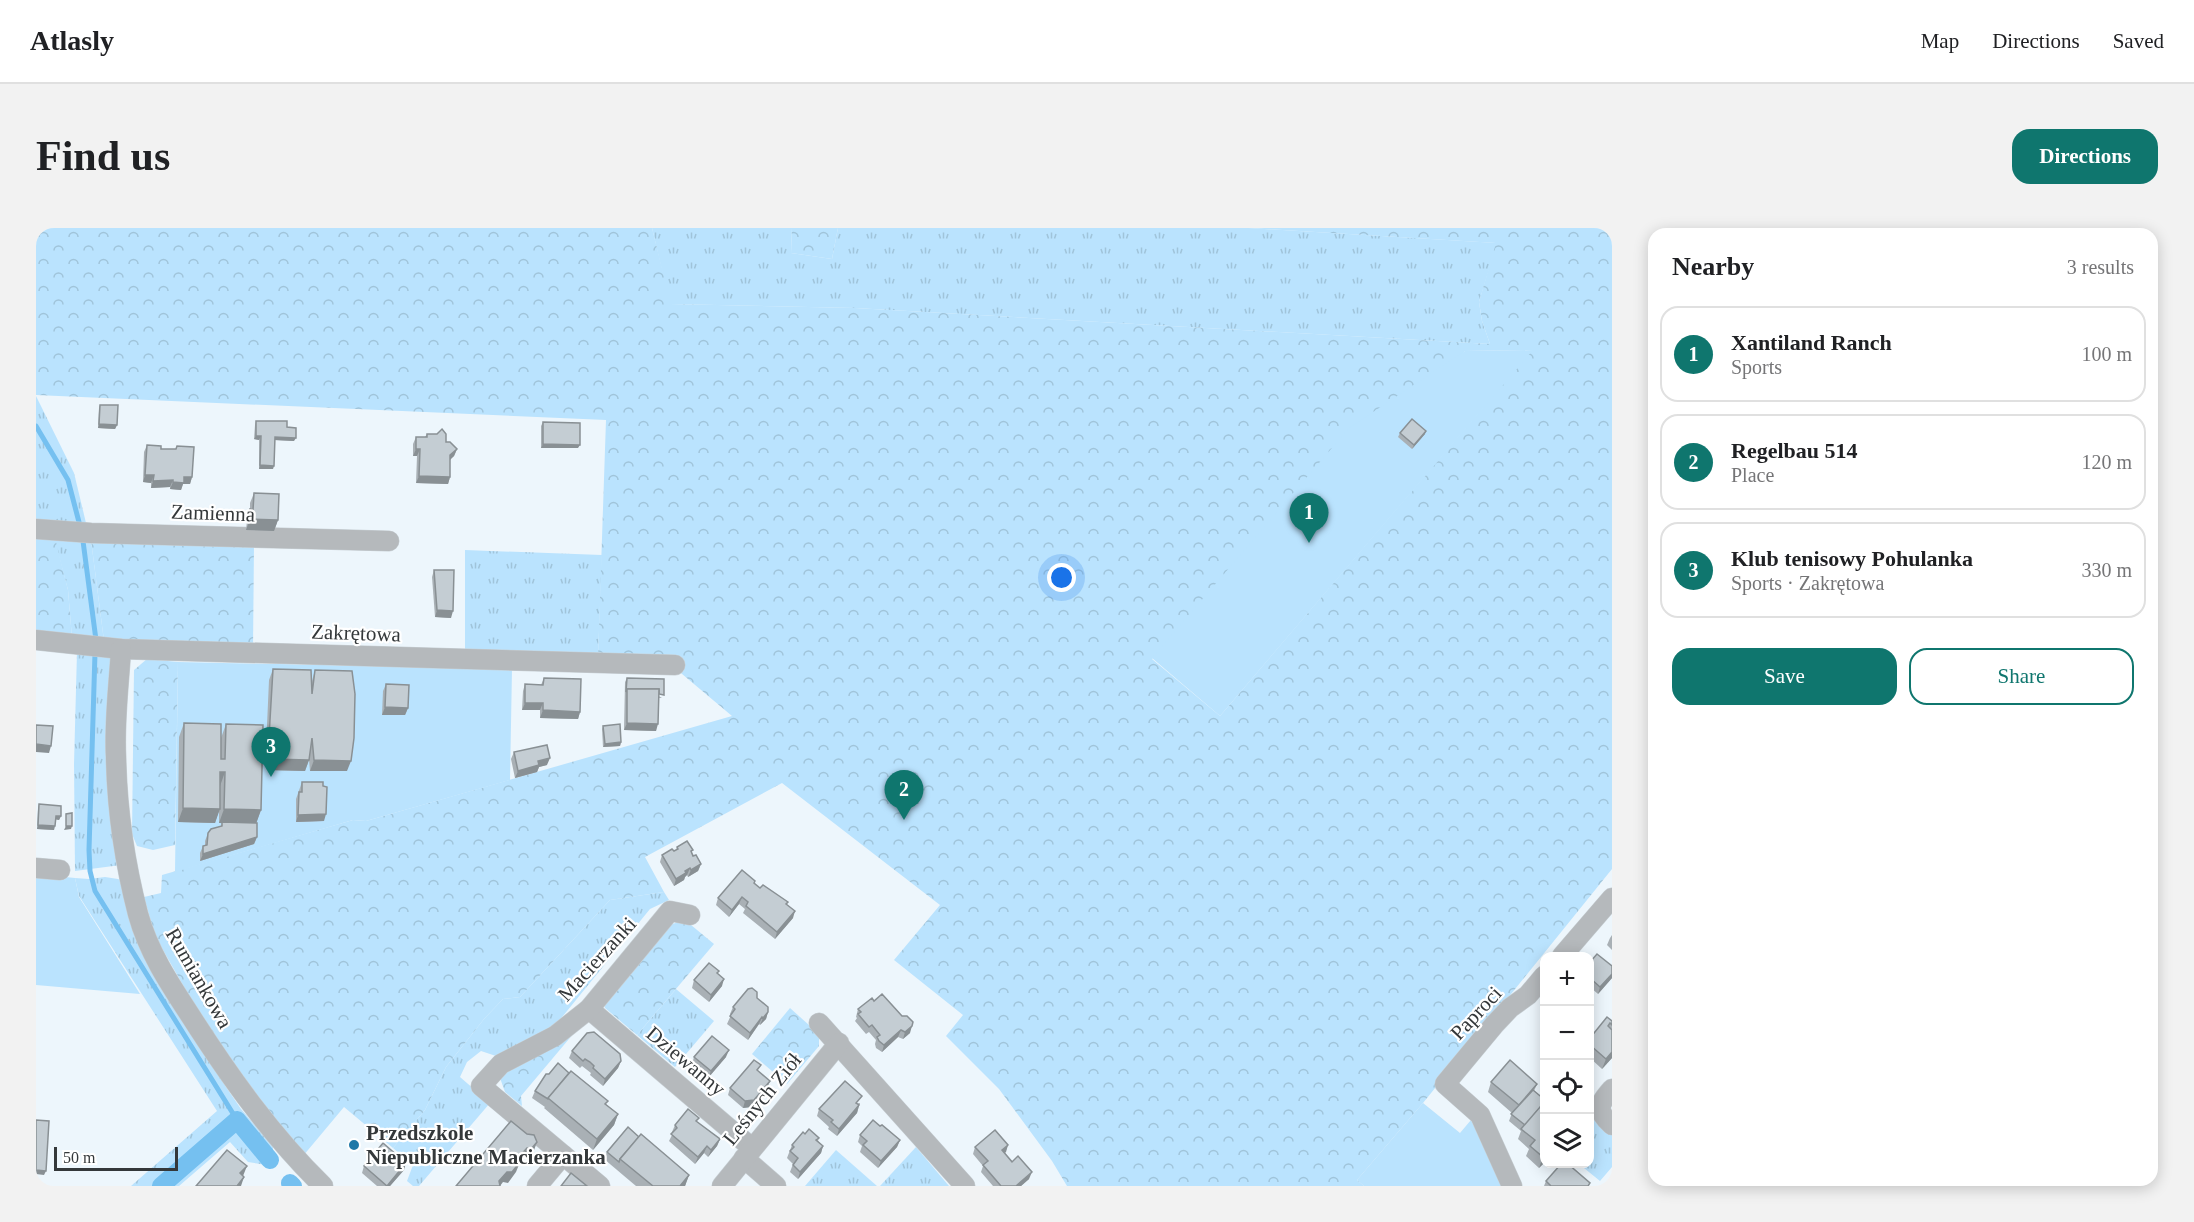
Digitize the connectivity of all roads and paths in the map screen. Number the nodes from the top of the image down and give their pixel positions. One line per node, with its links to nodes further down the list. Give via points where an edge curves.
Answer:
1 (36, 529): 2 (street, Zamienna, via 91,534)
2 (389, 541)
3 (36, 640): 4 (street, Zakrętowa)
4 (112, 648): 5 (street, Zakrętowa); 19 (street, Rumiankowa, via 118,791 129,872 151,949 168,981 260,1117)
5 (675, 665)
6 (36, 868): 7 (street)
7 (60, 870)
8 (1612, 898): 10 (street)
9 (690, 915): 12 (street, Macierzanki, via 670,911)
10 (1566, 952)
11 (1540, 982): 25 (street, Paproci, via 1494,1025 1445,1084 1480,1115)
12 (589, 1009): 17 (street, Dziewanny); 18 (street, Macierzanki, via 555,1036 501,1064 480,1086)
13 (819, 1023): 14 (street)
14 (839, 1043): 17 (street, Leśnych Ziół); 24 (street)
15 (1612, 1089): 16 (street, via 1600,1109)
16 (1612, 1125)
17 (748, 1153): 22 (street, Leśnych Ziół); 23 (street, Dziewanny)
18 (563, 1155): 20 (street); 21 (street)
19 (323, 1186)
20 (537, 1186)
21 (600, 1186)
22 (722, 1186)
23 (776, 1186)
24 (965, 1186)
25 (1512, 1186)

